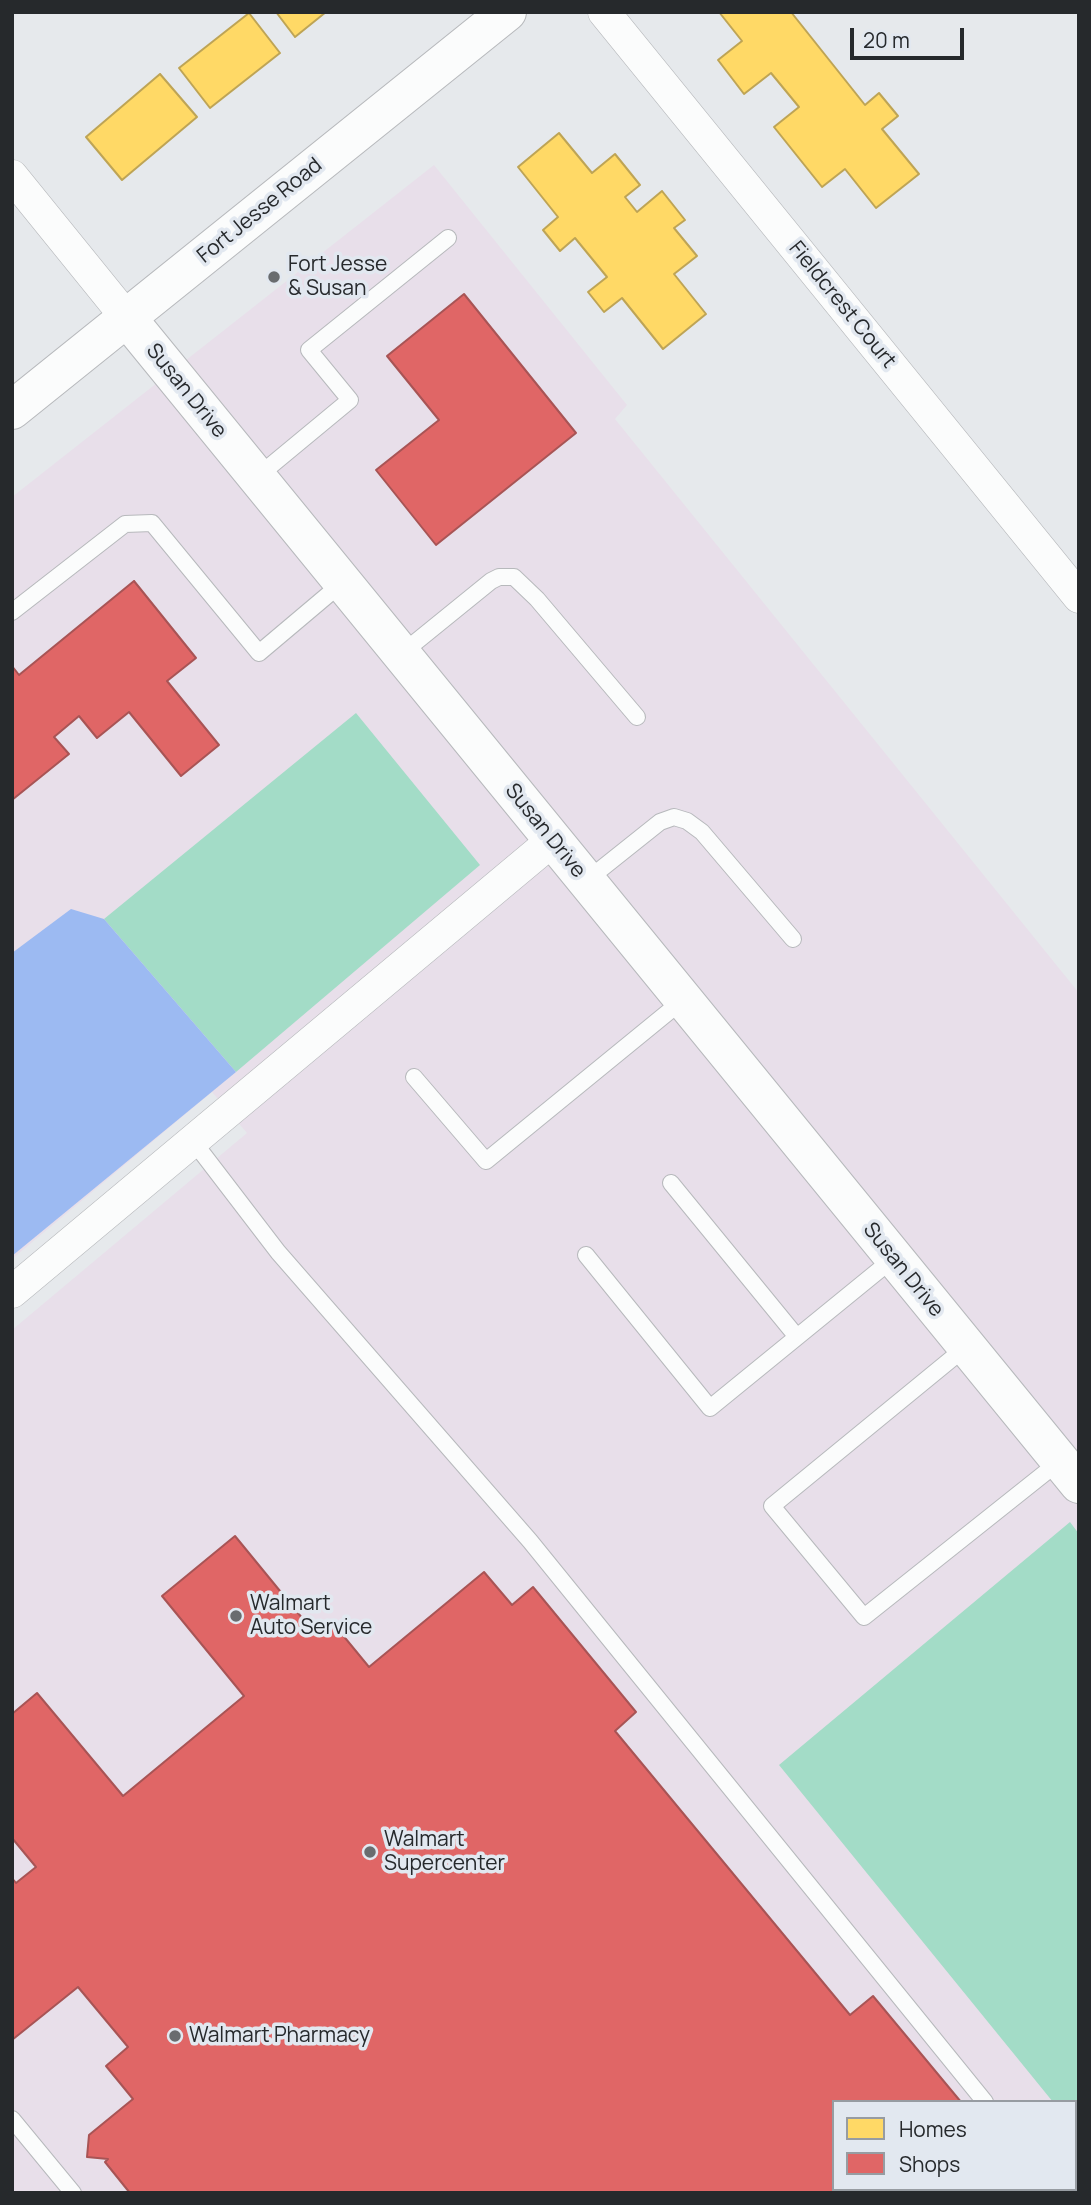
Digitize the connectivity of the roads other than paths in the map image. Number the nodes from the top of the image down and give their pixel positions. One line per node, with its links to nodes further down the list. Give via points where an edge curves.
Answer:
1 (507, 12): 5 (street, Fort Jesse Road)
2 (604, 12): 9 (street, Fieldcrest Court)
3 (12, 176): 5 (street, Susan Drive)
4 (448, 238): 7 (lane, via 309,350 350,400)
5 (127, 318): 6 (street, Fort Jesse Road); 7 (street, Susan Drive)
6 (12, 410)
7 (257, 477): 8 (street, Susan Drive)
8 (342, 583): 10 (lane, via 259,653 152,523 125,524); 11 (street, Susan Drive)
9 (1079, 597)
10 (12, 612)
11 (401, 654): 12 (lane, via 491,581 499,576 514,577); 13 (street, Susan Drive)
12 (637, 717)
13 (553, 840): 14 (street, Susan Drive); 18 (street)
14 (586, 881): 15 (lane, via 660,822 674,817 702,832); 16 (street, Susan Drive)
15 (793, 939)
16 (683, 1000): 17 (lane, via 486,1161); 21 (street, Susan Drive)
17 (414, 1077)
18 (193, 1141): 22 (street); 26 (lane, via 278,1252 530,1541)
19 (671, 1184): 23 (lane)
20 (586, 1255): 23 (lane, via 710,1408)
21 (894, 1258): 23 (lane); 24 (street, Susan Drive)
22 (12, 1292)
23 (797, 1337)
24 (966, 1347): 25 (street, Susan Drive); 25 (lane, via 772,1506 864,1617)
25 (1070, 1473)
26 (983, 2100)
27 (12, 2119): 28 (lane)
28 (73, 2193)

